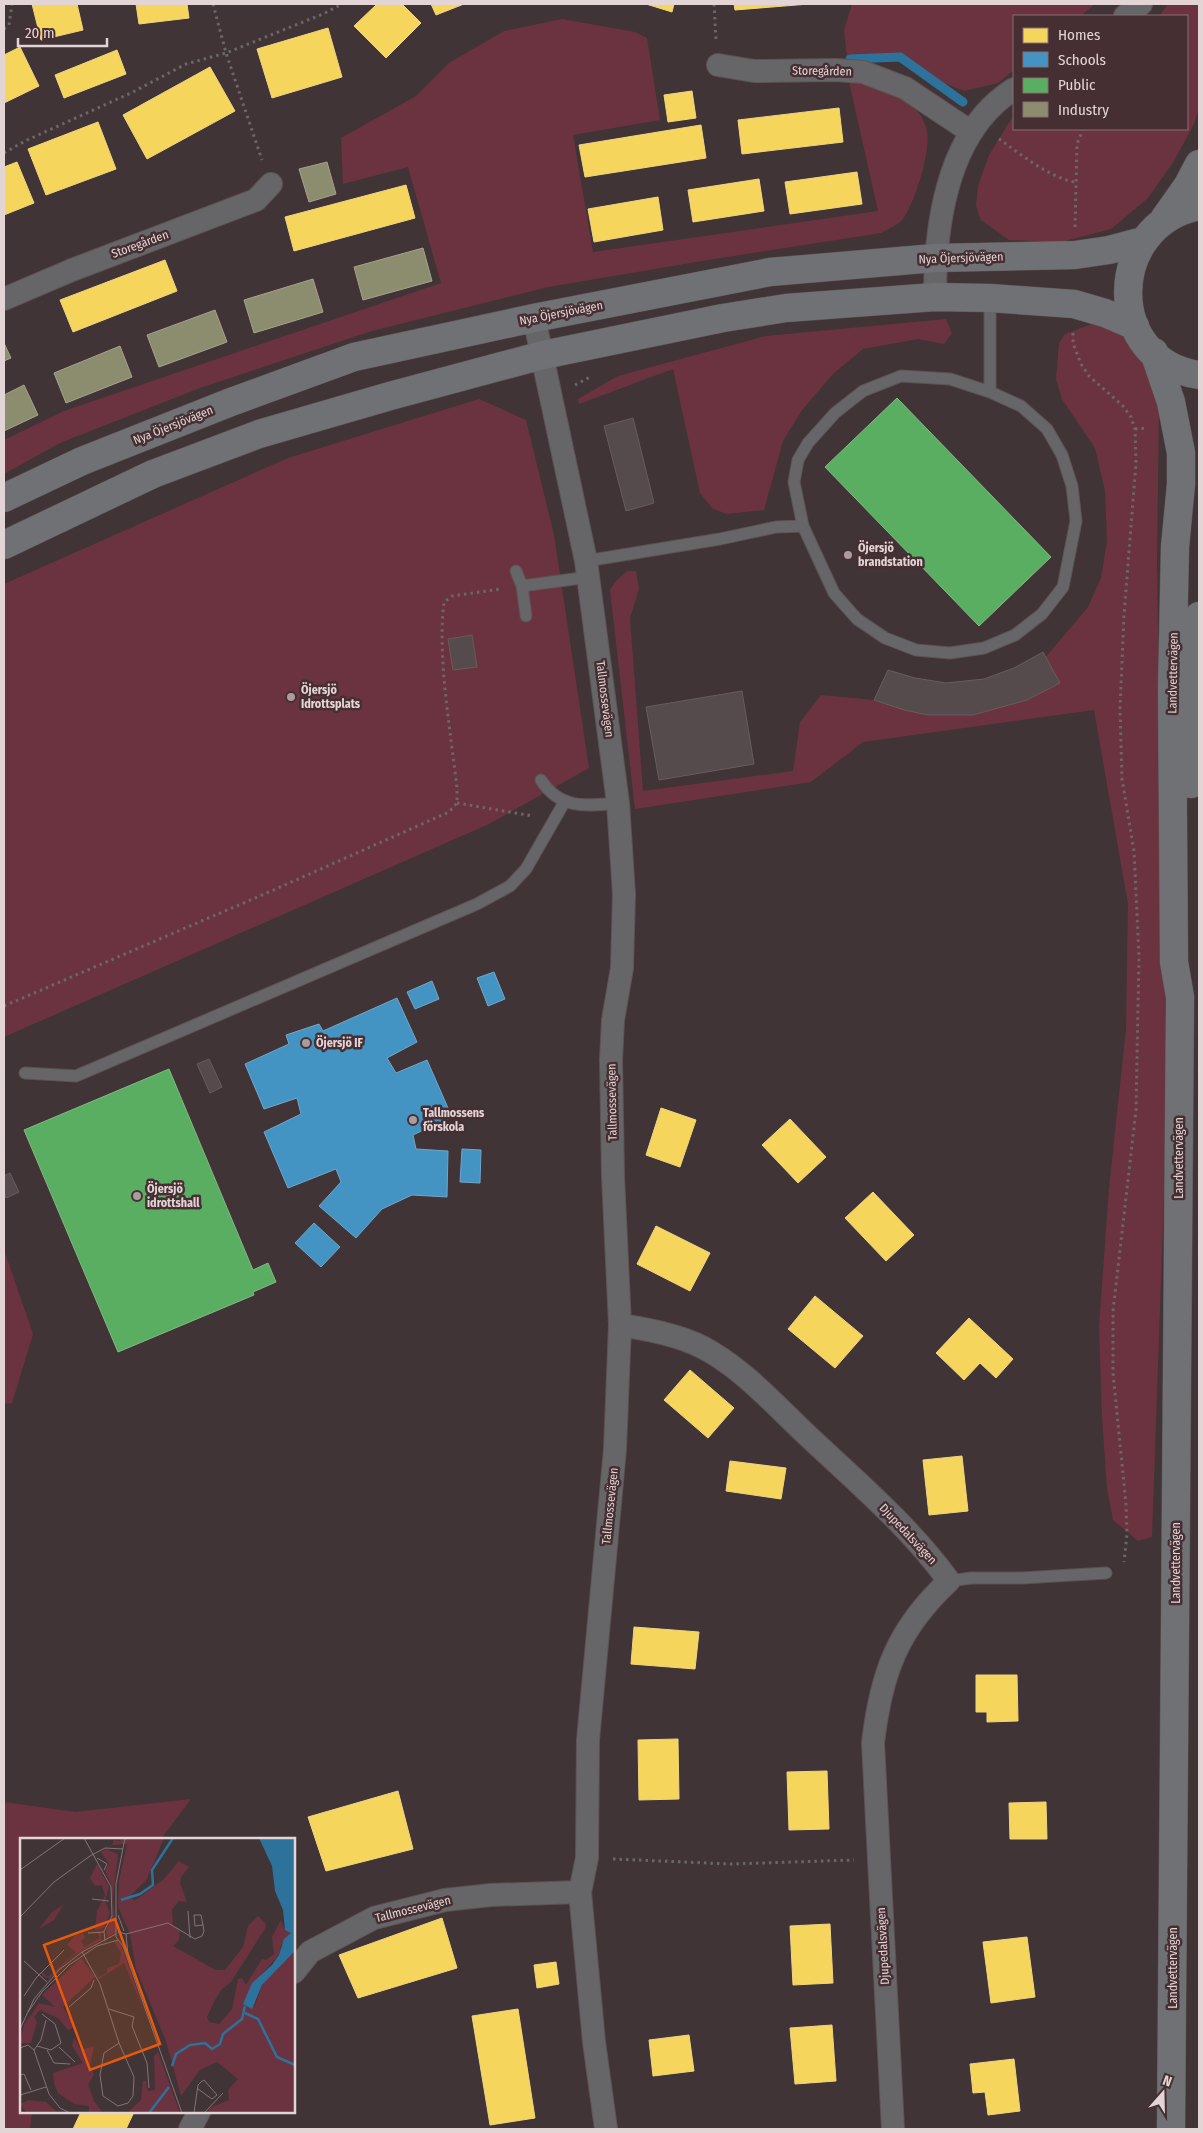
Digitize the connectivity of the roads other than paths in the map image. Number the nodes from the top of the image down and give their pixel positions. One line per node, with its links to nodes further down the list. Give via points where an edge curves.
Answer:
1 (1141, 4): 2 (street)
2 (1127, 15)
3 (718, 65): 5 (street, Storegården, via 754,71 863,72 905,88)
4 (1013, 90): 5 (street)
5 (974, 128): 10 (street, via 954,165)
6 (1199, 164): 9 (street, Landvettervägen, via 1188,185)
7 (271, 184): 13 (street, Storegården, via 256,200)
8 (1199, 206): 9 (street, via 1180,212)
9 (1152, 232): 10 (street, Nya Öjersjövägen, via 1108,250 1075,255); 15 (street, Landvettervägen, via 1133,261 1128,283 1129,305)
10 (935, 258): 11 (street); 14 (street, Nya Öjersjövägen, via 770,272)
11 (935, 297): 12 (street); 17 (street, via 786,308)
12 (990, 298): 15 (street, via 1074,304); 19 (lane)
13 (4, 299)
14 (534, 318): 17 (street, Tallmossevägen); 20 (street, Nya Öjersjövägen, via 354,358 82,461)
15 (1135, 326): 16 (street, Landvettervägen)
16 (1154, 352): 18 (street, Landvettervägen, via 1178,369); 31 (street, Landvettervägen, via 1171,402 1181,453 1172,688 1174,962)
17 (543, 355): 22 (street, via 259,434 153,474); 23 (street, Tallmossevägen)
18 (1199, 375)
19 (990, 392): 21 (lane, via 950,378 901,376 863,391 835,413 808,443 798,460 794,482); 21 (lane, via 1021,406 1047,429 1062,455 1072,486 1076,521 1062,587 1042,614 1015,635 984,648 950,653 916,650 885,638 857,619 834,593)
20 (4, 498)
21 (803, 526): 23 (lane, via 776,527)
22 (4, 545)
23 (588, 569): 25 (lane); 30 (street, Tallmossevägen)
24 (516, 571): 25 (lane)
25 (522, 586): 26 (lane)
26 (526, 616)
27 (1199, 616): 31 (street, Landvettervägen, via 1192,720 1188,962)
28 (541, 780): 29 (lane, via 548,792)
29 (565, 801): 30 (lane, via 584,806); 32 (lane, via 526,870 510,886 477,904 76,1076)
30 (618, 803): 33 (street, Tallmossevägen, via 623,853 624,935 611,1060)
31 (1180, 997): 42 (street, Landvettervägen)
32 (25, 1073)
33 (620, 1325): 35 (street, Djupedalsvägen, via 666,1334 710,1351 746,1378 902,1523); 36 (street, Tallmossevägen, via 615,1449 588,1740 587,1858)
34 (1106, 1573): 35 (lane)
35 (949, 1581): 41 (street, Djupedalsvägen, via 928,1601 902,1637 885,1675 873,1744)
36 (580, 1892): 37 (street, Tallmossevägen, via 445,1900 374,1918 310,1952); 40 (street, Tallmossevägen)
37 (295, 1971)
38 (198, 2113): 39 (street)
39 (190, 2129)
40 (606, 2129)
41 (893, 2129)
42 (1171, 2129)

